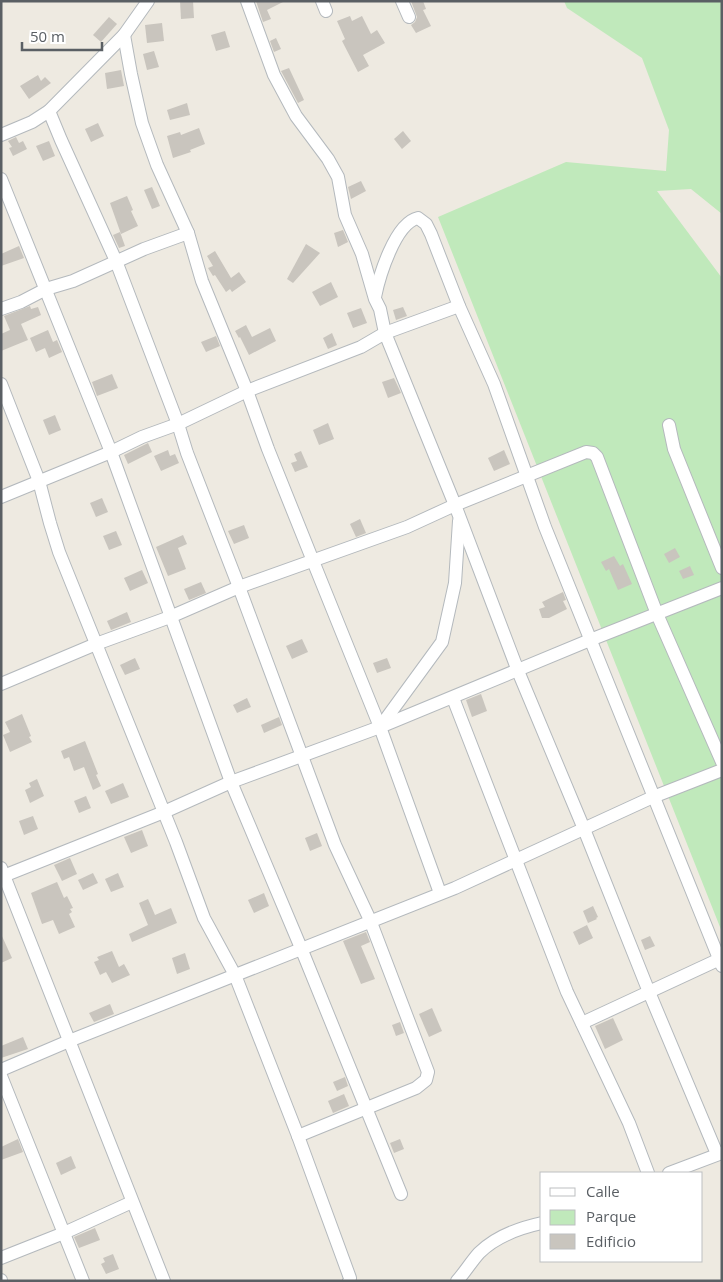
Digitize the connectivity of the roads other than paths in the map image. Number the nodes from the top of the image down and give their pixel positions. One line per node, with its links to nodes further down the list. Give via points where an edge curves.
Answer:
1 (148, 1): 5 (street)
2 (247, 1): 12 (street, via 274,75 296,116 338,177 345,215 362,254)
3 (402, 1): 4 (street)
4 (409, 17)
5 (124, 35): 6 (street); 9 (street, via 142,123 165,186)
6 (49, 111): 7 (street); 10 (street)
7 (1, 135)
8 (1, 179): 11 (street)
9 (188, 232): 10 (street); 17 (street, via 202,281)
10 (116, 261): 11 (street, via 74,281); 18 (street)
11 (46, 288): 14 (street); 20 (street)
12 (375, 299): 13 (street, via 386,256 403,229 418,218 432,234); 15 (street)
13 (459, 306): 15 (street); 21 (street, via 494,384)
14 (1, 309)
15 (385, 333): 17 (street, via 361,347); 24 (street)
16 (1, 384): 22 (street)
17 (247, 391): 18 (street); 25 (street)
18 (178, 424): 20 (street); 27 (street)
19 (669, 425): 26 (street, via 674,448)
20 (111, 452): 22 (street); 30 (street)
21 (526, 476): 24 (street); 29 (street, via 593,452); 31 (street)
22 (39, 481): 23 (street); 32 (street, via 59,552)
23 (1, 497)
24 (457, 510): 25 (street); 33 (street); 36 (street, via 455,583 442,642)
25 (312, 561): 27 (street); 36 (street)
26 (722, 568)
27 (239, 587): 30 (street); 37 (street)
28 (722, 588): 29 (street)
29 (657, 614): 31 (street); 38 (street)
30 (170, 616): 32 (street); 40 (street)
31 (590, 640): 33 (street); 41 (street)
32 (96, 644): 34 (street); 42 (street)
33 (518, 671): 35 (street); 43 (street)
34 (1, 684)
35 (453, 698): 36 (street); 44 (street)
36 (380, 726): 37 (street); 46 (street)
37 (302, 756): 40 (street); 47 (street, via 339,854)
38 (722, 762)
39 (722, 770): 41 (street)
40 (231, 782): 42 (street); 48 (street)
41 (653, 797): 43 (street); 49 (street)
42 (164, 812): 45 (street); 50 (street, via 204,918)
43 (584, 829): 44 (street); 51 (street)
44 (515, 860): 46 (street); 52 (street)
45 (2, 874): 53 (street)
46 (440, 893): 47 (street)
47 (370, 920): 48 (street); 56 (street, via 428,1072 426,1080 416,1088)
48 (301, 948): 50 (street); 56 (street)
49 (721, 961): 51 (street)
50 (235, 975): 53 (street); 57 (street)
51 (649, 992): 52 (street); 58 (street)
52 (582, 1023): 59 (street, via 629,1123)
53 (69, 1041): 54 (street); 62 (street)
54 (1, 1070)
55 (1, 1076): 64 (street)
56 (366, 1109): 57 (street); 61 (street)
57 (298, 1136): 68 (street)
58 (720, 1153): 60 (street)
59 (648, 1172)
60 (672, 1172)
61 (401, 1194)
62 (132, 1202): 64 (street); 67 (street)
63 (540, 1224): 69 (street, via 494,1241)
64 (64, 1232): 65 (street); 66 (street)
65 (1, 1258)
66 (83, 1281)
67 (164, 1281)
68 (349, 1281)
69 (457, 1281)

